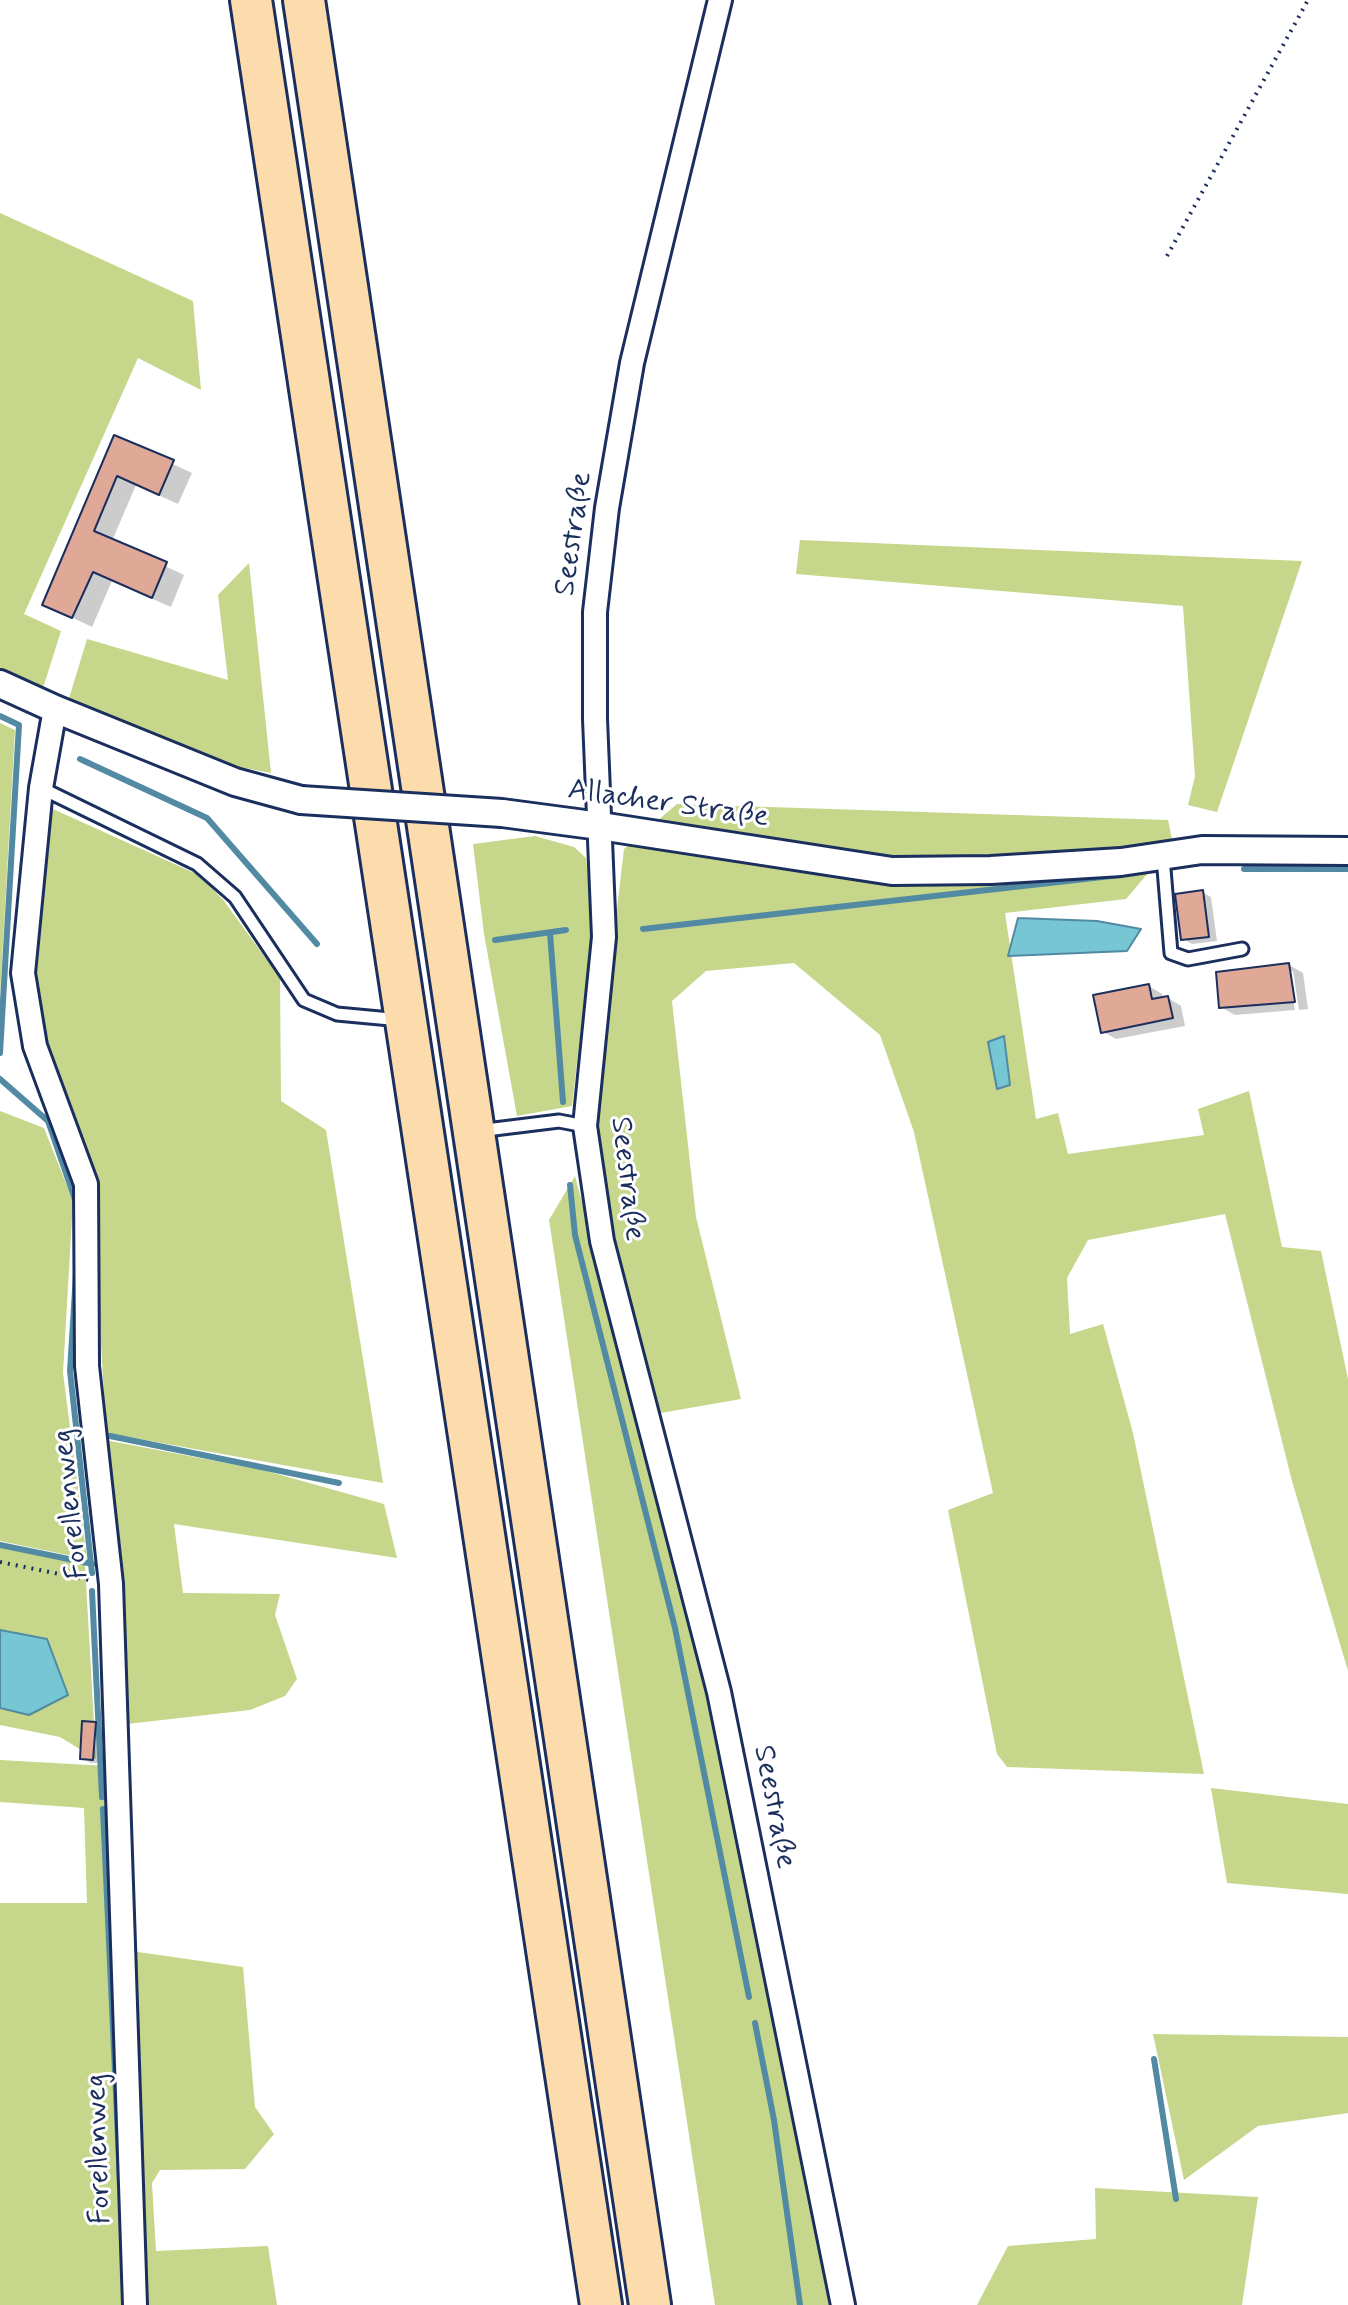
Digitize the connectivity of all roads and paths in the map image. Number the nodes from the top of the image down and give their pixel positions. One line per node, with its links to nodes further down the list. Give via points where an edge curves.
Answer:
1 (251, 0): 13 (highway)
2 (304, 0): 15 (highway)
3 (720, 0): 9 (street, Seestraße, via 632,363 607,508 595,612)
4 (1308, 0): 5 (path)
5 (1167, 256)
6 (0, 684): 7 (street, Allacher Straße)
7 (55, 709): 8 (street, Forellenweg); 9 (street, Allacher Straße, bridge, via 235,782 301,800 502,813)
8 (41, 788): 13 (lane, via 197,864 235,897 304,1000 337,1014); 17 (street, Forellenweg, via 23,973 35,1046 86,1184 87,1366)
9 (600, 826): 11 (street, Allacher Straße, via 892,871 991,870); 14 (street, Seestraße, via 604,937)
10 (1348, 851): 11 (street, Allacher Straße, via 1202,850)
11 (1162, 856): 12 (lane, via 1171,953 1188,959)
12 (1242, 949)
13 (406, 1020): 19 (highway)
14 (585, 1126): 15 (lane, via 559,1121); 21 (street, Seestraße, via 602,1241 719,1692)
15 (475, 1132): 20 (highway)
16 (0, 1562): 17 (path)
17 (111, 1584): 18 (street, Forellenweg)
18 (135, 2305)
19 (601, 2305)
20 (650, 2305)
21 (843, 2305)

